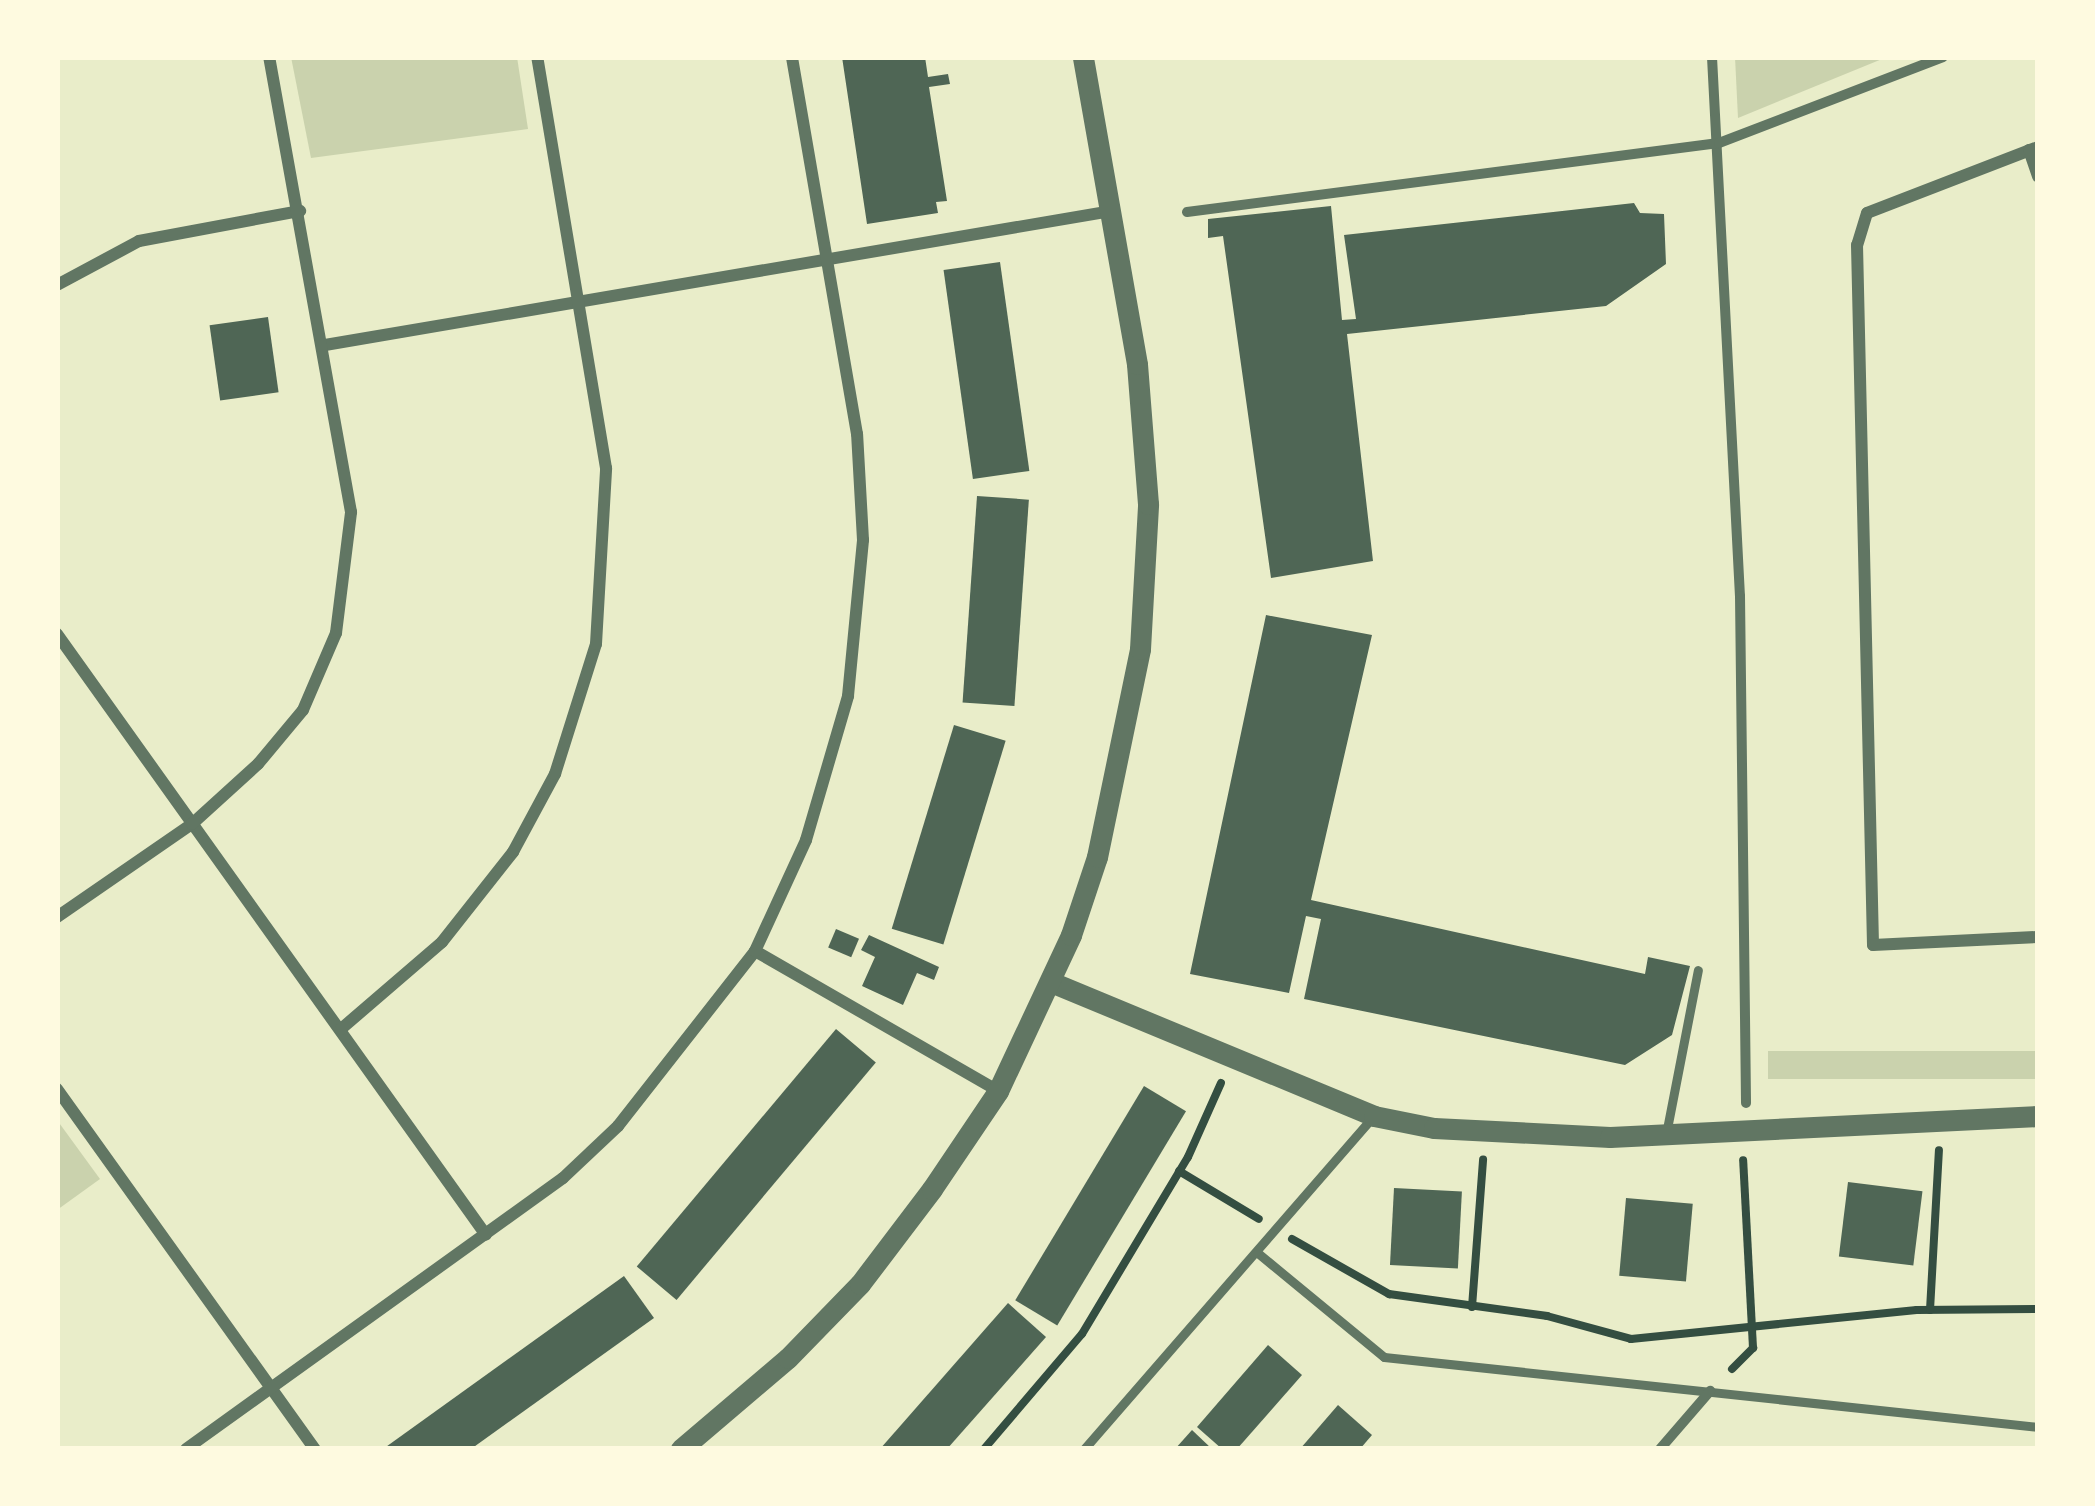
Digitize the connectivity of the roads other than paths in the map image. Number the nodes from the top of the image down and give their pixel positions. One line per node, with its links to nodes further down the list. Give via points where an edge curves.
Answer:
1 (269, 57): 10 (street)
2 (537, 57): 15 (street)
3 (792, 57): 13 (street)
4 (1083, 57): 11 (street)
5 (1712, 57): 7 (street)
6 (1943, 57): 7 (street)
7 (1720, 142): 12 (street); 27 (street, via 1722,352 1740,596)
8 (2033, 148): 9 (street); 20 (street, via 1867,213 1857,245 1873,945)
9 (2038, 176)
10 (300, 211): 14 (street, via 139,241); 16 (street)
11 (1111, 211): 13 (street); 23 (street, via 1137,364 1148,504 1141,650 1097,857)
12 (1187, 212)
13 (827, 259): 15 (street); 21 (street, via 857,434 863,540 856,632 848,696 813,818)
14 (57, 285)
15 (577, 302): 16 (street); 24 (street, via 608,524 596,644 576,718 513,852 442,943)
16 (325, 345): 18 (street, via 351,512 336,633 303,710)
17 (57, 634): 18 (street)
18 (192, 824): 19 (street); 24 (street)
19 (57, 917)
20 (2038, 938)
21 (755, 951): 26 (street); 31 (street, via 618,1126)
22 (1698, 970): 30 (lane)
23 (1051, 982): 26 (street); 28 (street)
24 (340, 1029): 31 (street)
25 (57, 1088): 33 (street)
26 (998, 1091): 38 (street, via 860,1284)
27 (1746, 1103)
28 (1374, 1116): 30 (street, via 1484,1133); 32 (lane)
29 (2038, 1116): 30 (street)
30 (1666, 1134)
31 (486, 1235): 33 (street)
32 (1259, 1254): 34 (lane, via 1384,1357); 39 (lane)
33 (272, 1389): 36 (street); 37 (street)
34 (1709, 1391): 35 (lane); 40 (street)
35 (2038, 1426)
36 (186, 1449)
37 (315, 1449)
38 (682, 1449)
39 (1084, 1449)
40 (1660, 1449)

